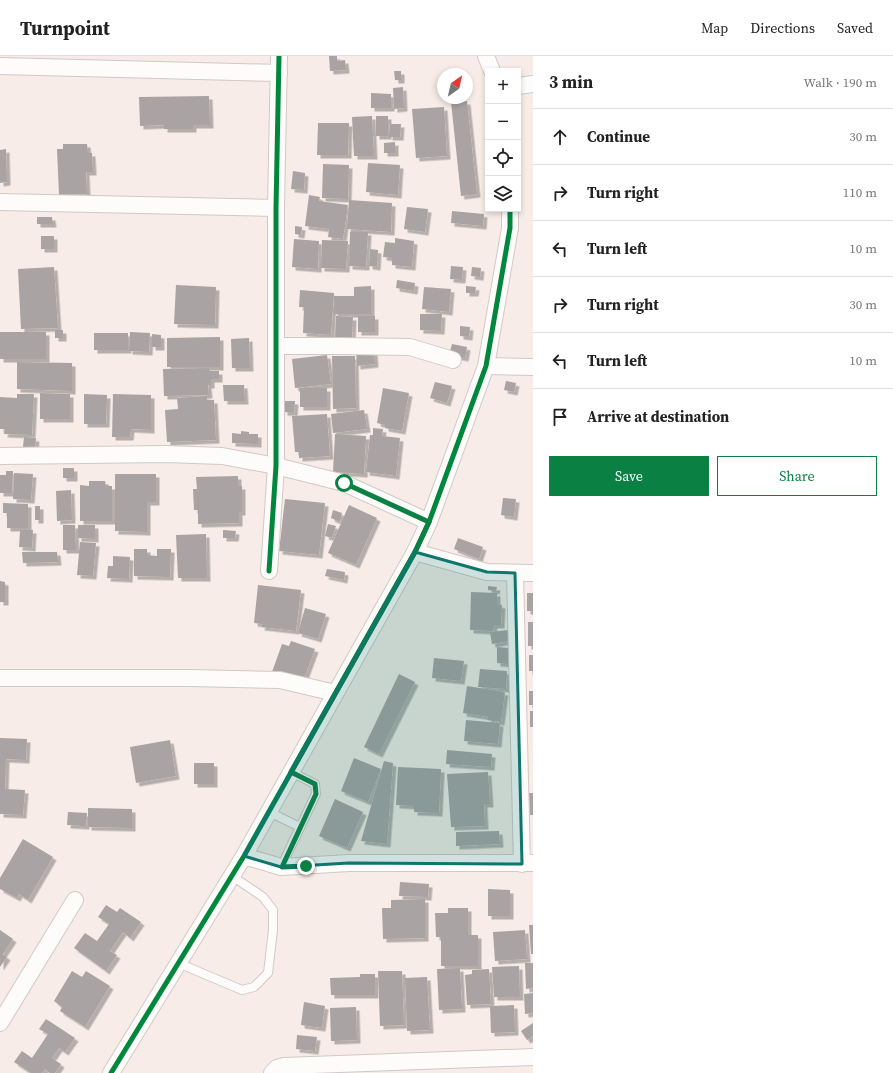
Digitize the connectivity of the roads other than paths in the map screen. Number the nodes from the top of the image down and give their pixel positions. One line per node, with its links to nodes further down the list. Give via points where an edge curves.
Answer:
1 (279, 56): 5 (street)
2 (486, 56): 4 (street)
3 (0, 66): 5 (street)
4 (491, 68)
5 (279, 73): 9 (street)
6 (533, 84): 7 (street)
7 (521, 86)
8 (0, 202): 9 (street)
9 (276, 208): 11 (street)
10 (510, 212): 13 (street, via 510,228)
11 (276, 346): 12 (street, via 410,347); 16 (street)
12 (453, 360)
13 (486, 366): 14 (street); 17 (street)
14 (533, 367)
15 (0, 456): 16 (street, via 222,456)
16 (276, 466): 17 (street, via 344,483); 19 (street)
17 (429, 522): 18 (street)
18 (415, 552): 20 (street, via 487,572); 23 (street)
19 (269, 572)
20 (515, 573): 21 (street); 28 (street)
21 (533, 573)
22 (0, 678): 23 (street, via 280,680)
23 (335, 693): 24 (street)
24 (291, 772): 25 (street); 26 (lane, via 315,784 316,794)
25 (269, 812): 26 (lane); 27 (street)
26 (300, 827): 29 (lane)
27 (244, 856): 29 (street); 30 (street)
28 (528, 863): 29 (street, via 349,863)
29 (282, 867)
30 (232, 876): 32 (street); 32 (lane, via 263,897 273,910 268,973 254,987 242,990)
31 (75, 900): 33 (street)
32 (178, 963): 35 (street)
33 (3, 1014)
34 (533, 1057): 36 (street, via 284,1066)
35 (110, 1073)
36 (272, 1073)

